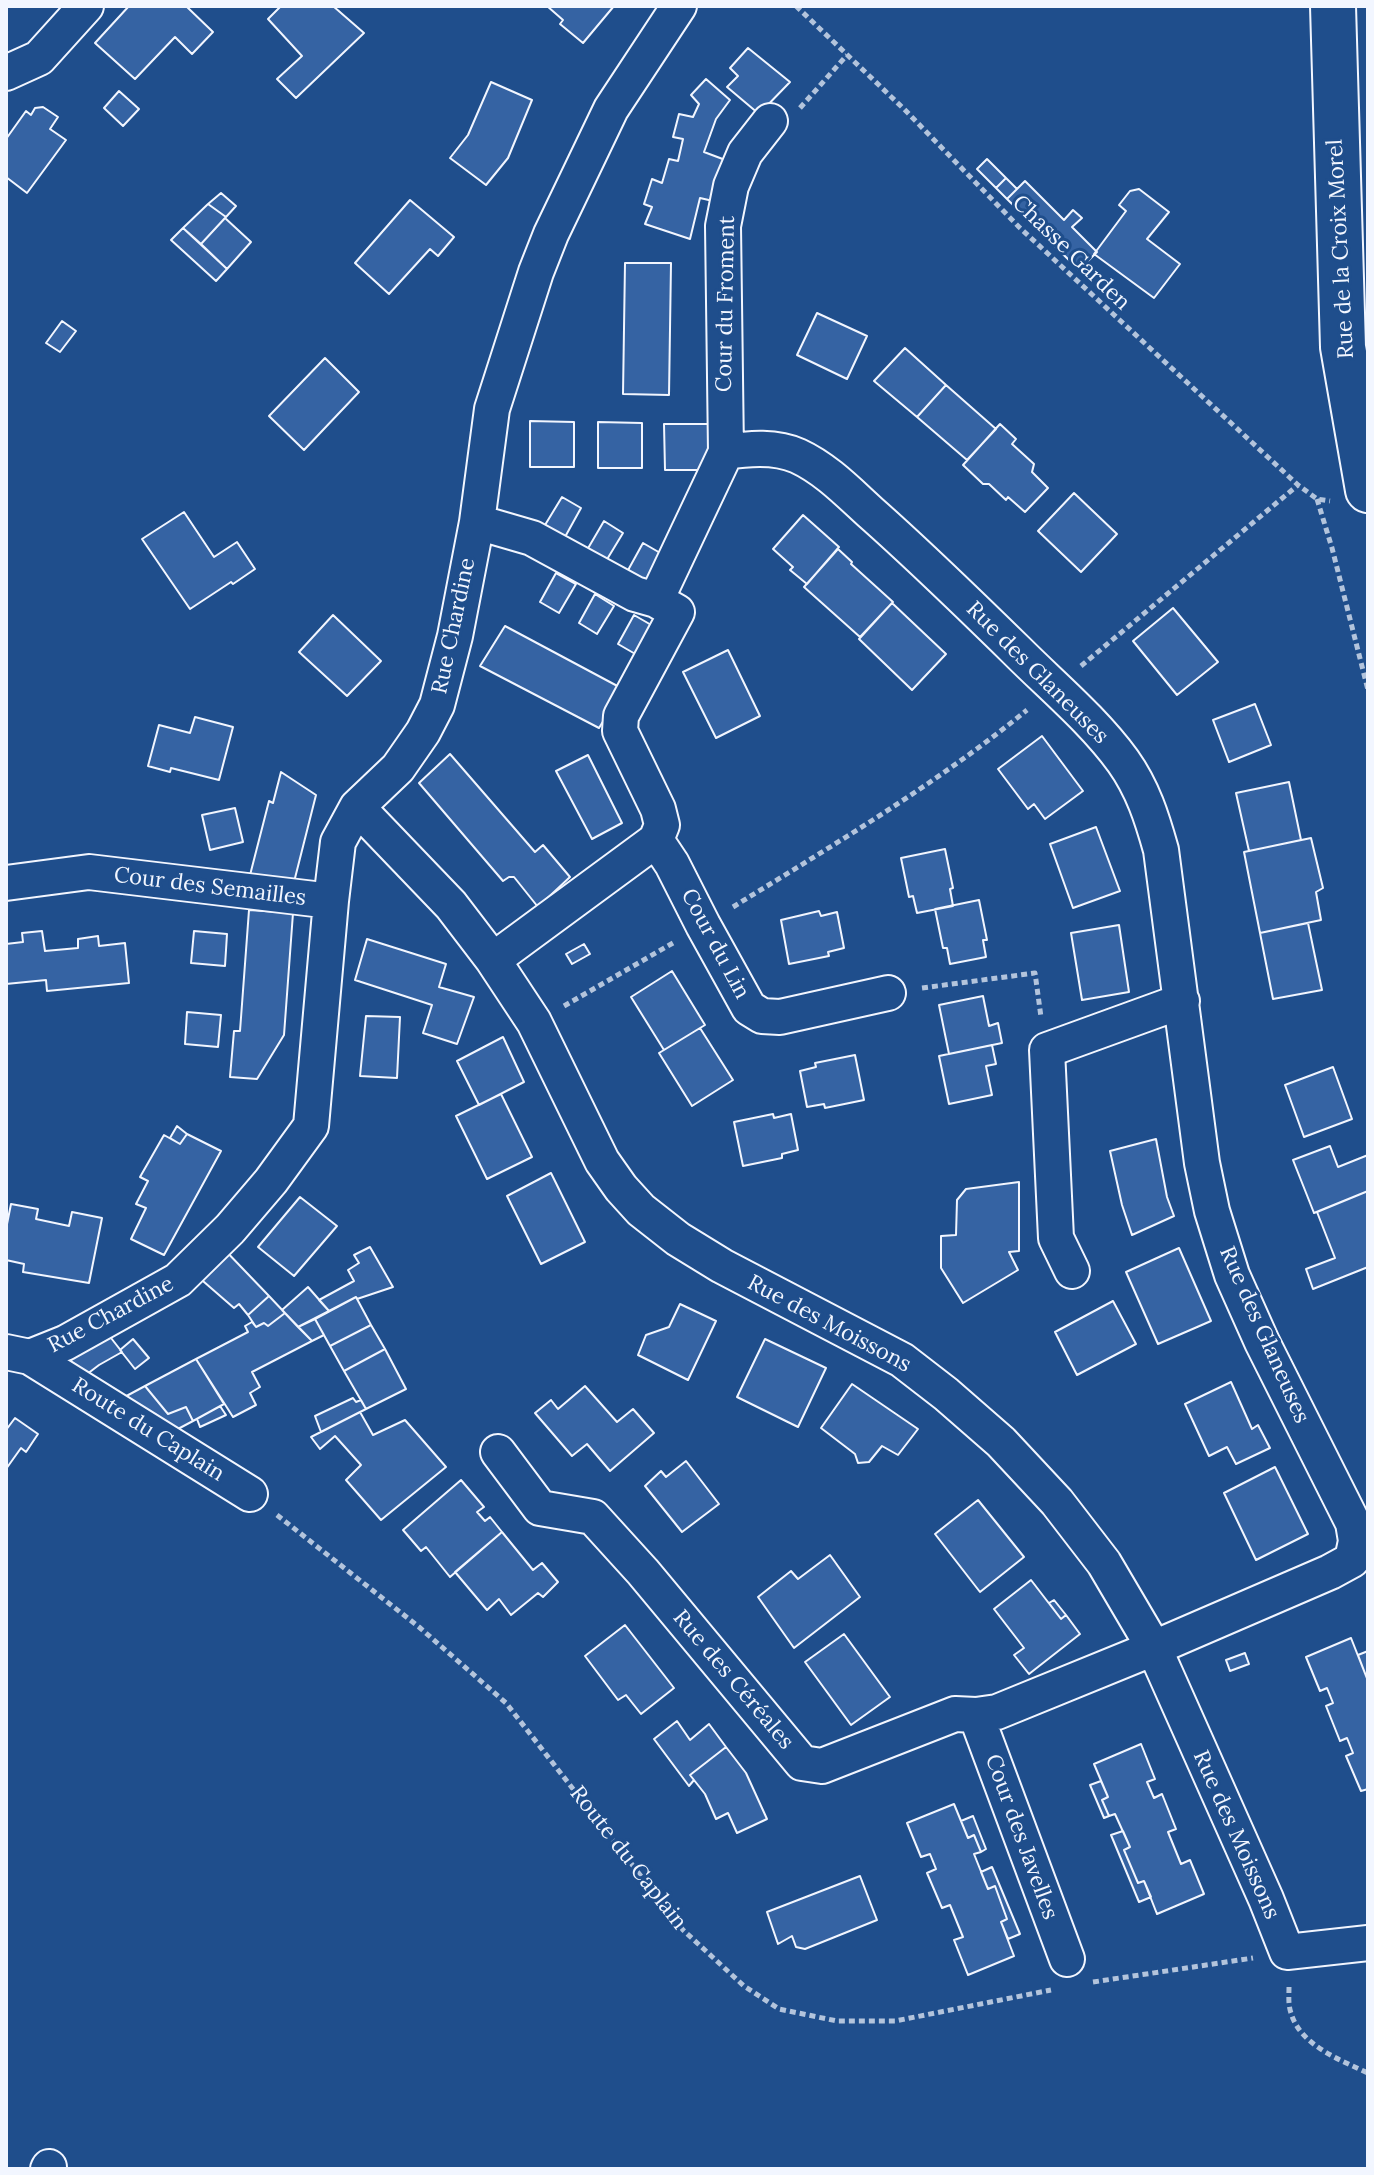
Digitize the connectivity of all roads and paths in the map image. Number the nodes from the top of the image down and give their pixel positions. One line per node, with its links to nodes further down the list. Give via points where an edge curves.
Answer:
1 (86, 6): 5 (street, via 39,58)
2 (679, 6): 11 (street, Rue Chardine, via 611,109 536,272 492,409)
3 (796, 6): 8 (path, Chasse Garden, via 1019,227)
4 (1333, 6): 9 (main road, Rue de la Croix Morel, via 1343,347)
5 (6, 73)
6 (770, 121): 7 (street, Cour du Froment, via 745,153 723,226)
7 (726, 452): 12 (street); 24 (street, Rue des Glaneuses, via 766,449 796,455 822,469 927,562 1096,728 1150,811 1161,850)
8 (1298, 485): 10 (path, Chasse Garden); 13 (path)
9 (1354, 496): 10 (path, Chasse Garden)
10 (1317, 499): 14 (path)
11 (477, 522): 12 (street, via 532,538 635,594); 16 (street, Rue Chardine, via 437,705 398,768)
12 (656, 600): 17 (street, via 677,612 621,716 620,731 658,809 662,825)
13 (1070, 674)
14 (1368, 690)
15 (1031, 706): 20 (path, via 898,804)
16 (357, 807): 19 (street, Rue Chardine, via 338,842); 22 (street, Rue des Moissons, via 451,905)
17 (656, 840): 22 (street); 23 (street, Cour du Lin, via 749,1008 762,1016 780,1017)
18 (6, 883): 19 (street, Cour des Semailles, via 89,872)
19 (331, 901): 28 (street, Rue Chardine, via 311,1126 230,1229 178,1280 65,1343)
20 (727, 911)
21 (682, 937): 25 (path)
22 (493, 960): 25 (street, Rue des Moissons)
23 (888, 993): 26 (path, via 1035,973)
24 (1182, 1001): 26 (street); 31 (street, Rue des Glaneuses, via 1202,1163 1232,1275 1353,1523)
25 (534, 1022): 32 (street, Rue des Moissons, via 602,1161 641,1210 722,1266 902,1360 946,1394 1057,1502 1104,1563)
26 (1047, 1050): 27 (street, via 1056,1238)
27 (1072, 1271)
28 (18, 1354): 30 (street, Route du Caplain)
29 (498, 1452): 33 (street, Rue des Céréales, via 540,1508 593,1517 802,1763 822,1766 955,1714)
30 (250, 1494): 36 (path, Route du Caplain, via 506,1703 683,1930 744,1986 779,2009 837,2021 895,2021)
31 (1360, 1566): 32 (street, Rue des Glaneuses, via 1330,1572)
32 (1154, 1648): 33 (street, Rue des Céréales, via 997,1712); 35 (street, Rue des Moissons)
33 (976, 1715): 36 (street, Cour des Javelles)
34 (1368, 1943): 35 (street)
35 (1287, 1952): 36 (path, Route du Caplain); 37 (path, via 1290,2011 1297,2028 1332,2056)
36 (1069, 1977)
37 (1368, 2073)

